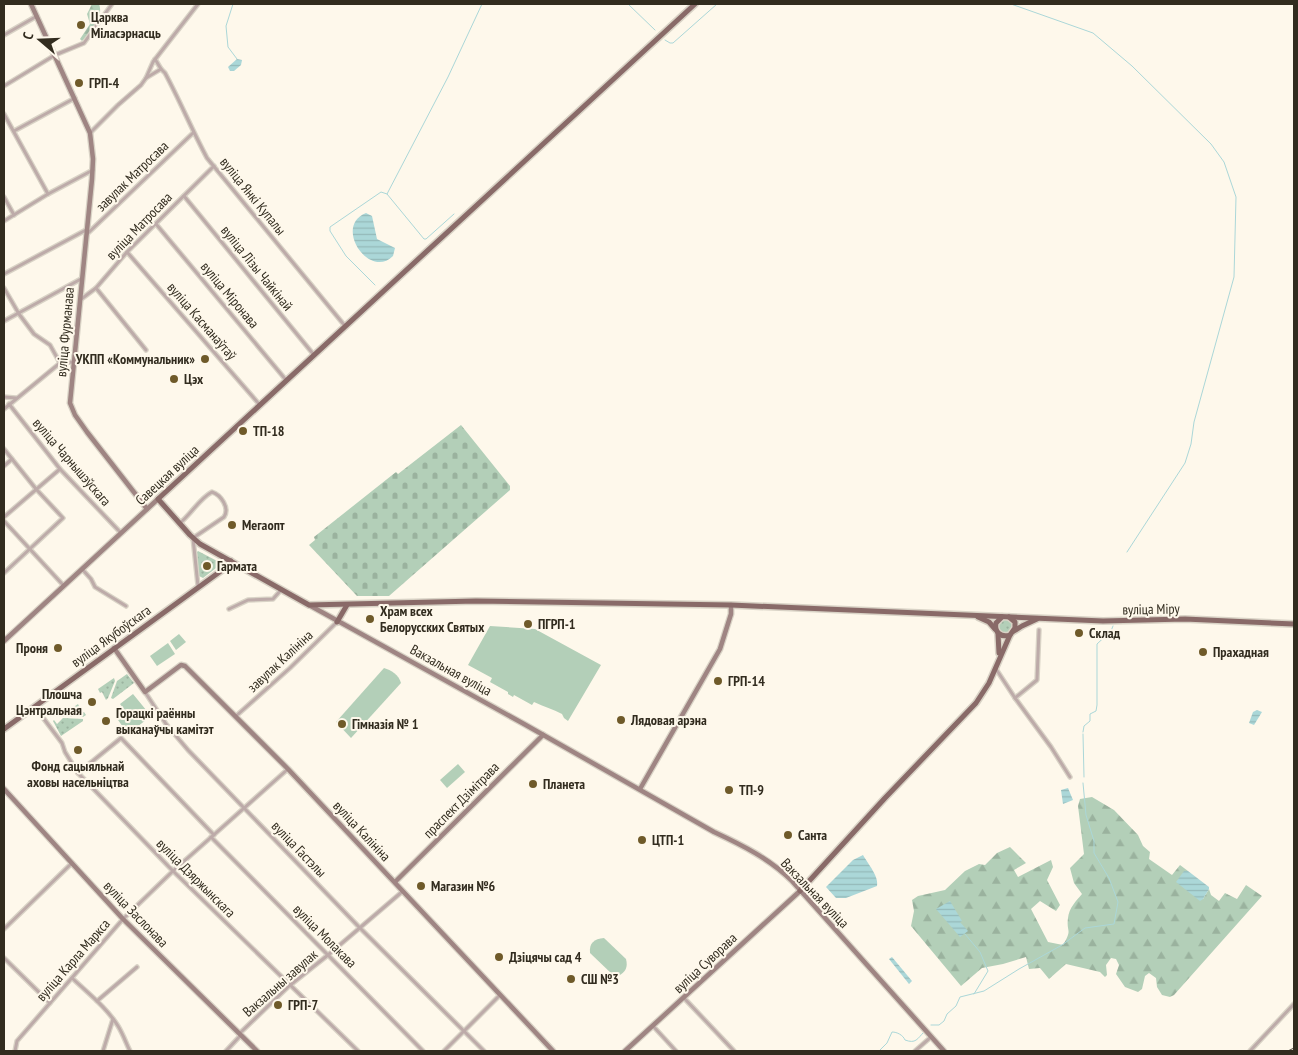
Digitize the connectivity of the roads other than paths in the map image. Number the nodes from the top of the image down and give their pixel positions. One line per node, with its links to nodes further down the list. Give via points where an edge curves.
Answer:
1 (31, 4): 5 (main road, вуліца Фурманава)
2 (112, 4): 7 (street, via 84,43)
3 (198, 4): 8 (street)
4 (695, 4): 34 (main road, Савецкая вуліца)
5 (37, 16): 6 (street); 7 (main road, вуліца Фурманава)
6 (4, 35)
7 (56, 55): 11 (street); 12 (main road, вуліца Фурманава)
8 (155, 59): 9 (street, вуліца Янкі Купалы); 10 (street)
9 (161, 69): 10 (street); 15 (street, вуліца Янкі Купалы)
10 (146, 78): 16 (street)
11 (4, 86)
12 (75, 98): 14 (street); 16 (main road, вуліца Фурманава)
13 (4, 114): 14 (street)
14 (14, 131): 19 (street)
15 (193, 132): 17 (street, вуліца Янкі Купалы); 25 (street, завулак Матросава)
16 (90, 133): 18 (main road, вуліца Фурманава)
17 (214, 166): 20 (street, вуліца Матросава); 34 (street, вуліца Янкі Купалы)
18 (93, 169): 19 (street); 25 (main road, вуліца Фурманава)
19 (48, 194): 22 (street)
20 (184, 196): 24 (street, вуліца Матросава); 36 (street, вуліца Лізы Чайкінай)
21 (4, 197): 22 (street)
22 (14, 215): 23 (street)
23 (4, 221)
24 (156, 224): 26 (street, вуліца Матросава); 39 (street, вуліца Міронава)
25 (86, 232): 27 (street, завулак Матросава); 28 (main road, вуліца Фурманава)
26 (127, 252): 30 (street, вуліца Матросава); 43 (street, вуліца Касманаўтаў)
27 (4, 274)
28 (81, 279): 31 (main road, вуліца Фурманава); 32 (street)
29 (4, 288): 32 (street, вуліца Фурманава)
30 (96, 288): 31 (street, вуліца Матросава); 35 (street)
31 (79, 300): 37 (main road, вуліца Фурманава)
32 (19, 314): 33 (street); 38 (street, вуліца Фурманава, via 34,334 50,345)
33 (4, 321)
34 (345, 326): 36 (main road, Савецкая вуліца)
35 (146, 350)
36 (314, 355): 39 (main road, Савецкая вуліца)
37 (73, 362): 38 (street); 51 (main road, вуліца Фурманава, via 70,403 75,415)
38 (60, 363): 41 (street)
39 (286, 380): 43 (main road, Савецкая вуліца)
40 (4, 397): 41 (street)
41 (17, 398): 42 (street)
42 (9, 404): 44 (street); 48 (street, вуліца Чарнышэўскага)
43 (259, 404): 50 (main road, Савецкая вуліца)
44 (4, 409)
45 (4, 449): 46 (street)
46 (12, 459): 47 (street); 49 (street)
47 (4, 466)
48 (60, 469): 49 (street); 55 (street, вуліца Чарнышэўскага)
49 (36, 489): 52 (street); 57 (street, via 63,518)
50 (158, 499): 51 (main road, Савецкая вуліца); 54 (main road, Вакзальная вуліца)
51 (148, 509): 55 (main road, Савецкая вуліца)
52 (4, 517)
53 (4, 521): 57 (street)
54 (180, 523): 56 (main road, Вакзальная вуліца); 56 (street, via 207,495 212,492 218,496 227,512)
55 (121, 533): 59 (main road, Савецкая вуліца)
56 (193, 538): 58 (main road, Вакзальная вуліца); 62 (street)
57 (29, 548): 60 (street); 61 (street)
58 (231, 561): 62 (main road, вуліца Якубоўскага); 63 (main road, Вакзальная вуліца)
59 (82, 569): 61 (main road, Савецкая вуліца); 67 (street, via 96,587)
60 (4, 572)
61 (64, 586): 77 (main road, Савецкая вуліца)
62 (198, 586): 78 (main road, вуліца Якубоўскага)
63 (281, 590): 64 (main road, Вакзальная вуліца); 68 (street, via 273,599 248,600)
64 (309, 605): 65 (main road, вуліца Міру); 72 (main road, Вакзальная вуліца)
65 (347, 605): 66 (main road, вуліца Міру, via 467,601); 72 (main road)
66 (732, 605): 69 (main road, вуліца Міру); 91 (main road, via 720,649)
67 (126, 606)
68 (229, 609)
69 (976, 616): 70 (main road, вуліца Міру); 75 (main road, via 989,622)
70 (1005, 617): 71 (main road, вуліца Міру); 75 (main road, via 997,620); 76 (main road, via 1015,622)
71 (1040, 618): 73 (main road, вуліца Міру); 76 (main road)
72 (338, 622): 84 (street, завулак Калініна); 86 (main road, Вакзальная вуліца)
73 (1294, 624)
74 (1039, 630): 82 (street, via 1037,680)
75 (997, 631): 76 (main road, via 1004,636); 79 (main road)
76 (1012, 633): 79 (main road)
77 (4, 641)
78 (114, 648): 81 (main road, вуліца Гастэлы); 83 (main road, вуліца Якубоўскага)
79 (999, 659): 80 (main road)
80 (996, 668): 82 (street); 98 (main road, via 976,703)
81 (145, 692): 84 (main road, вуліца Калініна, via 181,665); 92 (street, вуліца Гастэлы, via 172,732)
82 (1015, 698): 89 (street)
83 (35, 707): 85 (main road, вуліца Якубоўскага); 88 (street, вуліца Дзяржынскага, via 62,743)
84 (236, 716): 87 (main road, вуліца Калініна)
85 (4, 729)
86 (543, 734): 91 (main road, Вакзальная вуліца); 96 (main road, праспект Дзімітрава)
87 (288, 769): 92 (street, вуліца Карла Маркса); 96 (main road, вуліца Калініна)
88 (78, 773): 93 (street, вуліца Молакава, via 120,738); 95 (street, вуліца Дзяржынскага)
89 (1070, 777)
90 (4, 789): 94 (main road, вуліца Заслонава)
91 (640, 789): 98 (main road, Вакзальная вуліца, via 760,856 786,875)
92 (243, 808): 93 (street, вуліца Карла Маркса); 100 (street, вуліца Гастэлы)
93 (212, 836): 95 (street, вуліца Карла Маркса); 102 (street, вуліца Молакава)
94 (73, 863): 99 (main road, вуліца Заслонава); 101 (street)
95 (173, 871): 99 (street, вуліца Карла Маркса); 106 (street, вуліца Дзяржынскага)
96 (396, 882): 97 (main road, вуліца Калініна)
97 (403, 890): 100 (street, Вакзальны завулак); 107 (main road, вуліца Калініна)
98 (800, 891): 108 (main road, вуліца Суворава); 116 (main road, Вакзальная вуліца)
99 (123, 920): 105 (street, вуліца Карла Маркса); 115 (main road, вуліца Заслонава)
100 (359, 927): 102 (street, Вакзальны завулак); 114 (street, вуліца Гастэлы)
101 (4, 929)
102 (328, 955): 106 (street, Вакзальны завулак); 123 (street, вуліца Молакава)
103 (4, 958): 110 (street)
104 (137, 967): 109 (street)
105 (72, 978): 109 (street); 110 (street, вуліца Карла Маркса)
106 (290, 986): 115 (street, Вакзальны завулак); 122 (street, вуліца Дзяржынскага)
107 (500, 995): 114 (street); 126 (main road, вуліца Калініна)
108 (684, 998): 113 (main road, вуліца Суворава); 129 (street)
109 (97, 1001): 112 (street)
110 (50, 1003): 117 (street, вуліца Карла Маркса, via 17,1041)
111 (1294, 1004): 132 (street)
112 (113, 1020): 118 (street); 119 (street)
113 (652, 1026): 127 (main road, вуліца Суворава); 128 (street)
114 (464, 1031): 124 (street); 125 (street, вуліца Гастэлы)
115 (240, 1034): 120 (street, Вакзальны завулак); 121 (main road, вуліца Заслонава)
116 (931, 1037): 130 (street); 131 (main road, Вакзальная вуліца)
117 (15, 1051)
118 (103, 1051)
119 (130, 1051)
120 (226, 1051)
121 (257, 1051)
122 (358, 1051)
123 (424, 1051)
124 (444, 1051)
125 (484, 1051)
126 (553, 1051)
127 (625, 1051)
128 (676, 1051)
129 (734, 1051)
130 (915, 1051)
131 (944, 1051)
132 (1250, 1051)

